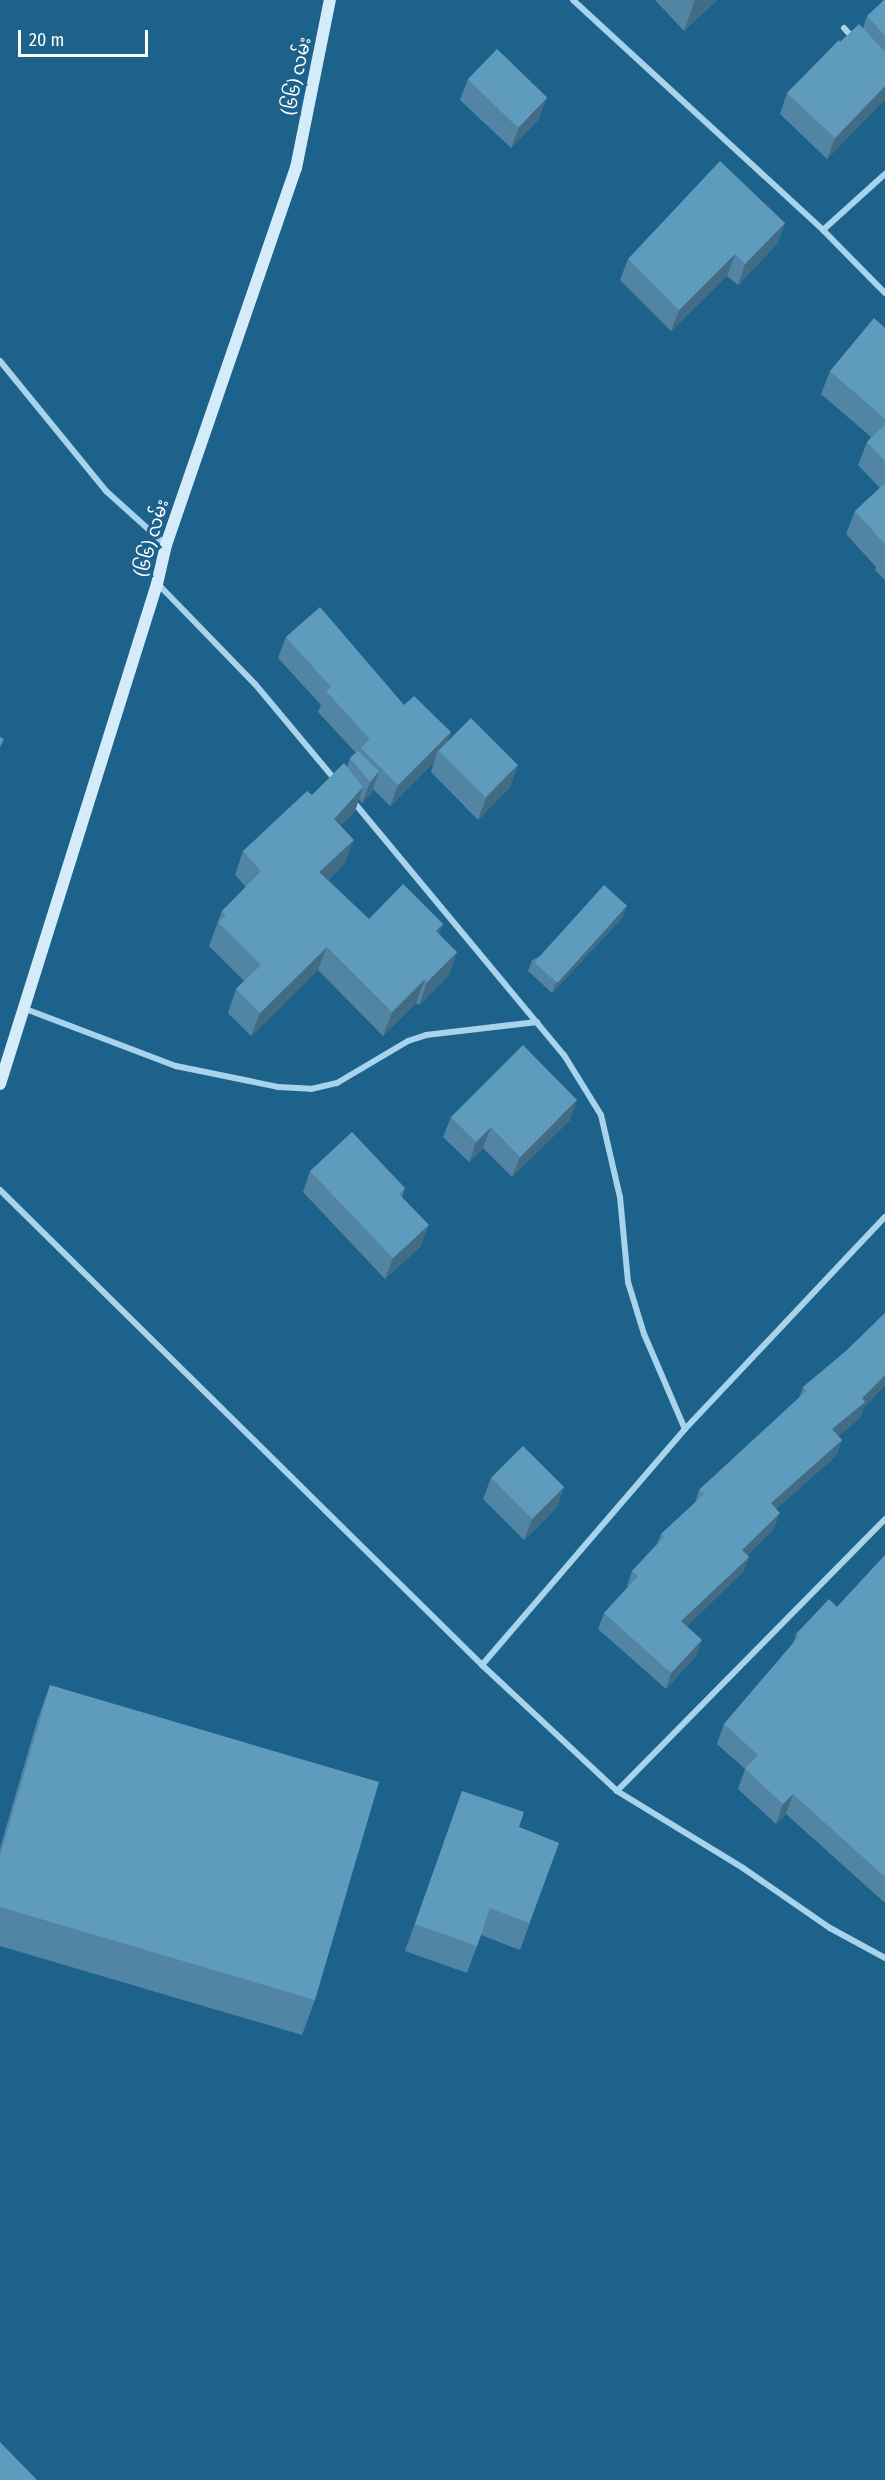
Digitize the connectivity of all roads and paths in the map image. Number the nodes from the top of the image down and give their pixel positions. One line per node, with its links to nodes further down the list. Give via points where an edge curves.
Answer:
1 (330, 0): 9 (street, (၆၆) လမ်း, via 296,168)
2 (573, 0): 6 (street)
3 (844, 28): 4 (street)
4 (858, 43)
5 (885, 174): 6 (street)
6 (823, 230): 7 (street)
7 (885, 293)
8 (0, 361): 9 (street, via 106,490)
9 (166, 545): 10 (street, (၆၆) လမ်း)
10 (157, 584): 11 (street, via 255,684); 13 (street, (၆၆) လမ်း)
11 (340, 785)
12 (347, 794): 14 (street)
13 (22, 1008): 14 (street, via 176,1066 278,1087 311,1089 337,1083 408,1041 426,1035); 15 (street, (၆၆) လမ်း)
14 (537, 1022): 18 (street, via 564,1055 601,1115 620,1197 628,1282 644,1334)
15 (0, 1084)
16 (0, 1190): 20 (street)
17 (885, 1217): 18 (street)
18 (685, 1429): 20 (street)
19 (885, 1519): 21 (street)
20 (482, 1665): 21 (street)
21 (617, 1791): 22 (street, via 743,1868 830,1928)
22 (885, 1958)

